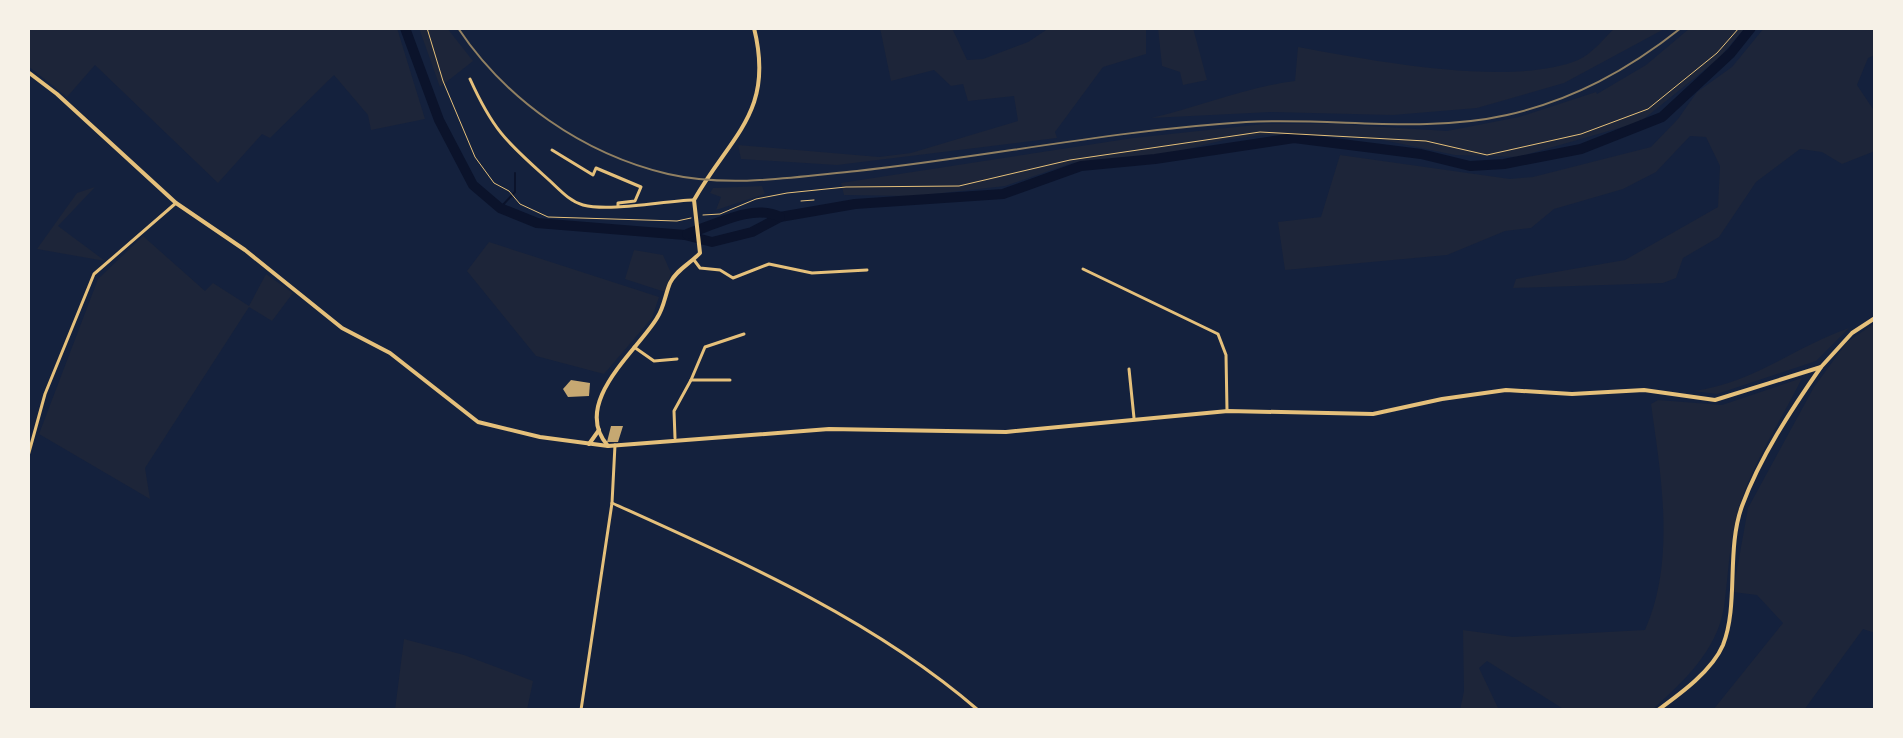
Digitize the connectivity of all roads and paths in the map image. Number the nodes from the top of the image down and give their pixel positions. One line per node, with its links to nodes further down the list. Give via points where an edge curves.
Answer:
1 (427, 28): 7 (path, via 475,157 494,183 525,208 548,217 677,221 720,214 769,196)
2 (754, 28): 8 (main road, via 762,68 755,102)
3 (1739, 28): 7 (path, via 1717,53 1648,109 1581,134 1487,155 1412,140 1260,132 1070,160 958,186)
4 (28, 72): 12 (main road)
5 (470, 79): 13 (street, via 499,134 568,198 584,205)
6 (552, 150): 13 (street, via 593,175 596,168 641,187 638,199)
7 (806, 192): 11 (path)
8 (694, 200): 13 (street); 14 (main road)
9 (814, 200): 11 (path)
10 (801, 201): 11 (path)
11 (807, 201)
12 (176, 203): 31 (main road, via 342,328 390,353 478,422); 34 (street, via 94,274 45,394)
13 (618, 207)
14 (696, 257): 16 (street, via 700,268 733,278 769,264 812,273); 19 (main road, via 675,276 658,318)
15 (1083, 269): 27 (street, via 1218,334 1226,355)
16 (867, 270)
17 (1875, 318): 21 (main road, via 1852,333)
18 (744, 334): 23 (street, via 705,347)
19 (634, 347): 20 (street, via 654,361 669,364); 29 (main road, via 608,381)
20 (677, 359)
21 (1821, 367): 27 (main road, via 1715,400 1644,390 1506,390 1373,414); 38 (main road, via 1790,412 1742,505 1733,539 1723,645 1712,663)
22 (1129, 369): 28 (street)
23 (691, 380): 25 (street); 30 (street, via 674,411)
24 (730, 380): 25 (street)
25 (719, 381): 26 (street)
26 (719, 389)
27 (1228, 411): 28 (main road)
28 (1134, 418): 30 (main road, via 1006,432 829,429)
29 (599, 429): 31 (main road); 33 (main road)
30 (675, 438): 32 (main road)
31 (589, 444): 33 (main road)
32 (615, 445): 33 (main road); 35 (street)
33 (608, 446)
34 (28, 456)
35 (612, 503): 36 (street); 37 (street, via 758,571 880,640 932,670)
36 (581, 710)
37 (978, 710)
38 (1658, 710)

